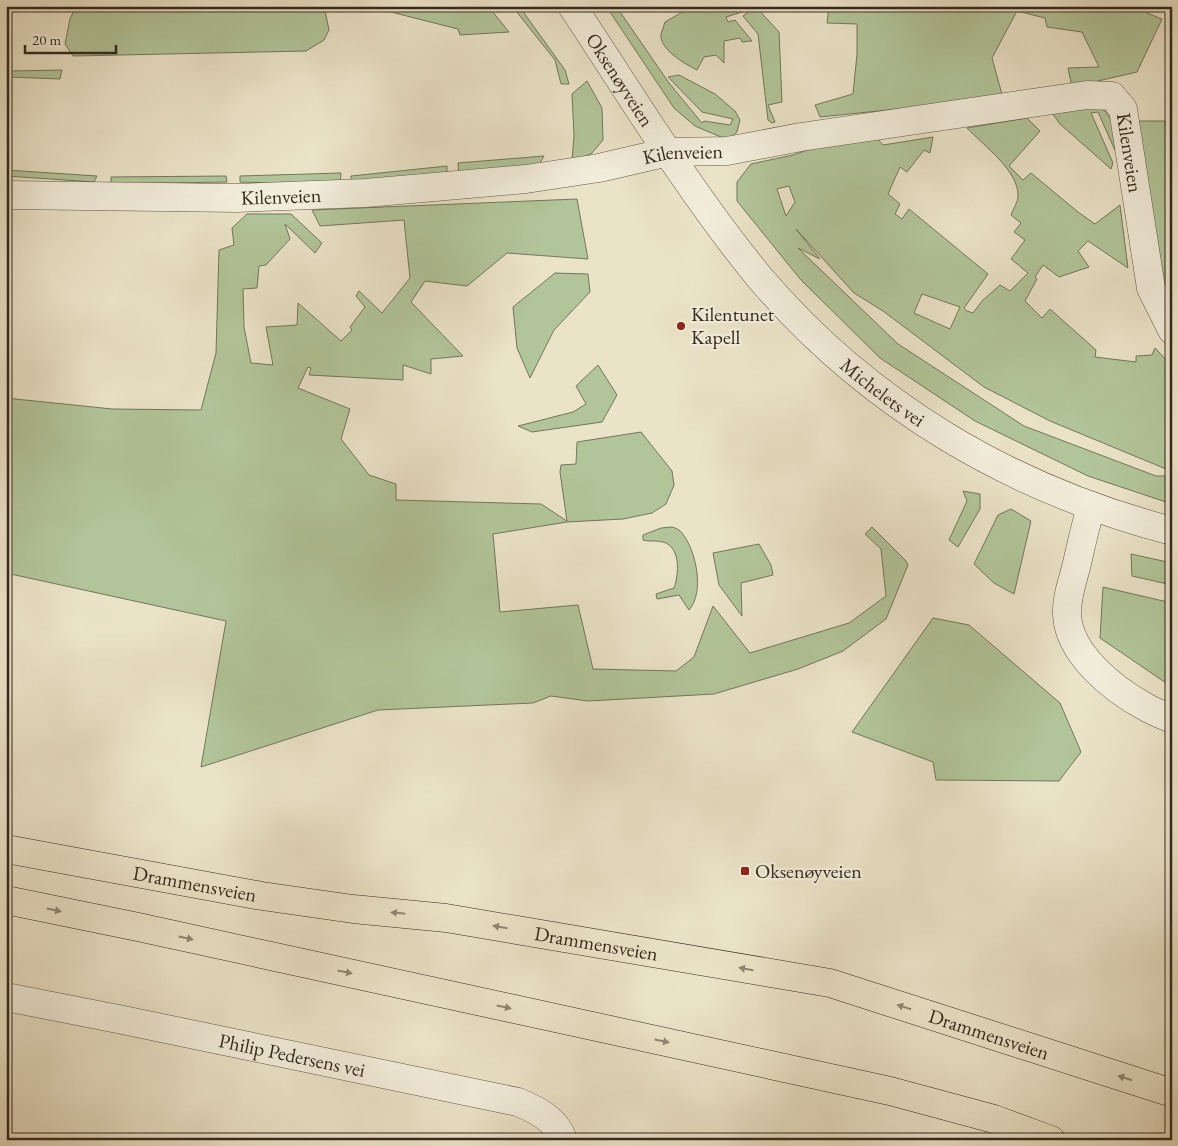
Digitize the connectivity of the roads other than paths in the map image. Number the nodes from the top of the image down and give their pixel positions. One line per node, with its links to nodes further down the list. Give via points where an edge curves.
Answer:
1 (572, 6): 2 (street, Oksenøyveien)
2 (668, 152): 3 (street, Kilenveien, via 599,168 526,179 366,193 237,198); 4 (street, Kilenveien, via 728,151 800,137 1087,95 1112,96 1123,109 1151,288); 5 (street, Michelets vei, via 730,240 818,340 899,407 938,433 1007,472)
3 (6, 195)
4 (1172, 330)
5 (1092, 507): 6 (street, Michelets vei); 7 (street, via 1068,597 1067,617 1073,637 1100,675 1118,690 1145,707)
6 (1172, 531)
7 (1172, 718)
8 (6, 836): 10 (highway)
9 (6, 849): 10 (highway, Drammensveien)
10 (84, 864): 13 (highway, Drammensveien, one-way to 10, via 830,983 446,918 262,896)
11 (6, 900): 15 (highway, one-way to 15, via 890,1091 994,1119)
12 (6, 997): 14 (street, Philip Pedersens vei, via 518,1102 542,1113 560,1131)
13 (1172, 1092)
14 (563, 1140)
15 (1051, 1140)

